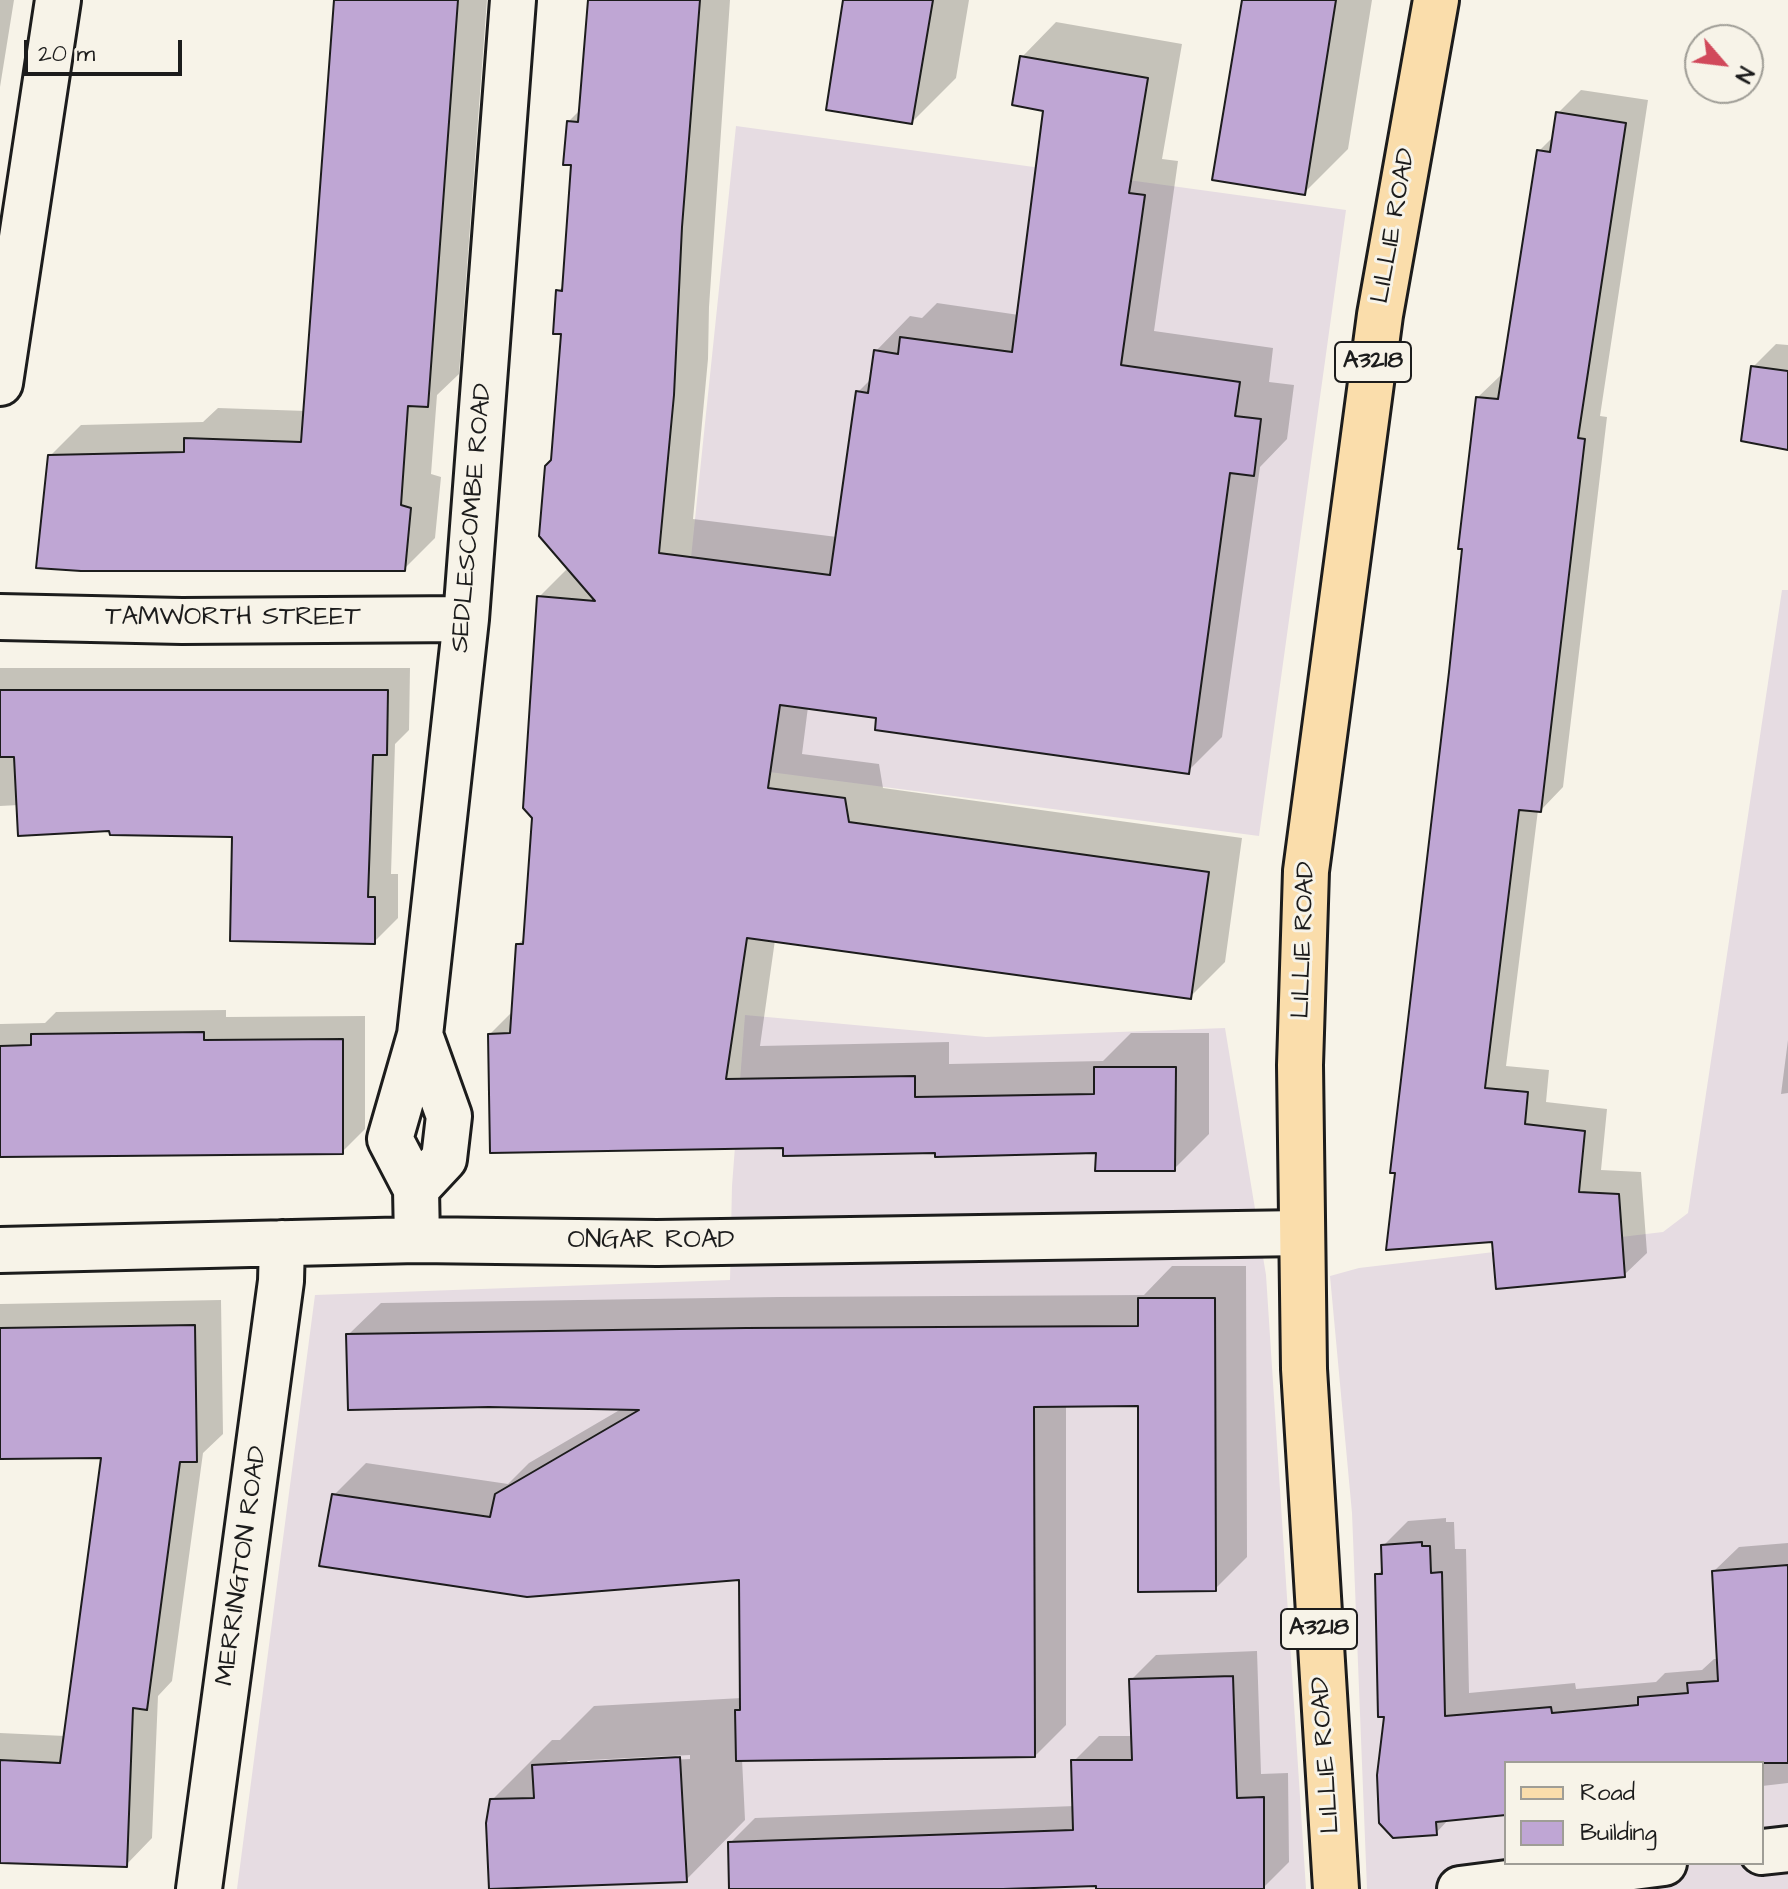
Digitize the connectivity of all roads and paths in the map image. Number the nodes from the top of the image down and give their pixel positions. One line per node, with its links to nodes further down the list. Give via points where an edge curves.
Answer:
1 (58, 0): 4 (street)
2 (513, 0): 6 (street, SEDLESCOMBE ROAD)
3 (1436, 0): 7 (main road, LILLIE ROAD / A3218, via 1380,315 1306,871)
4 (0, 383)
5 (0, 617): 6 (street, TAMWORTH STREET)
6 (466, 619): 8 (street, SEDLESCOMBE ROAD, via 420,1035 449,1116 444,1159 416,1189)
7 (1302, 1233): 8 (street, ONGAR ROAD, via 657,1243); 15 (main road, LILLIE ROAD / A3218, via 1304,1369)
8 (417, 1240): 9 (street, ONGAR ROAD)
9 (282, 1243): 10 (street, ONGAR ROAD); 14 (street, MERRINGTON ROAD)
10 (0, 1250)
11 (1788, 1849): 12 (street)
12 (1764, 1852)
13 (1648, 1865): 16 (street)
14 (199, 1889)
15 (1336, 1889)
16 (1460, 1889)

